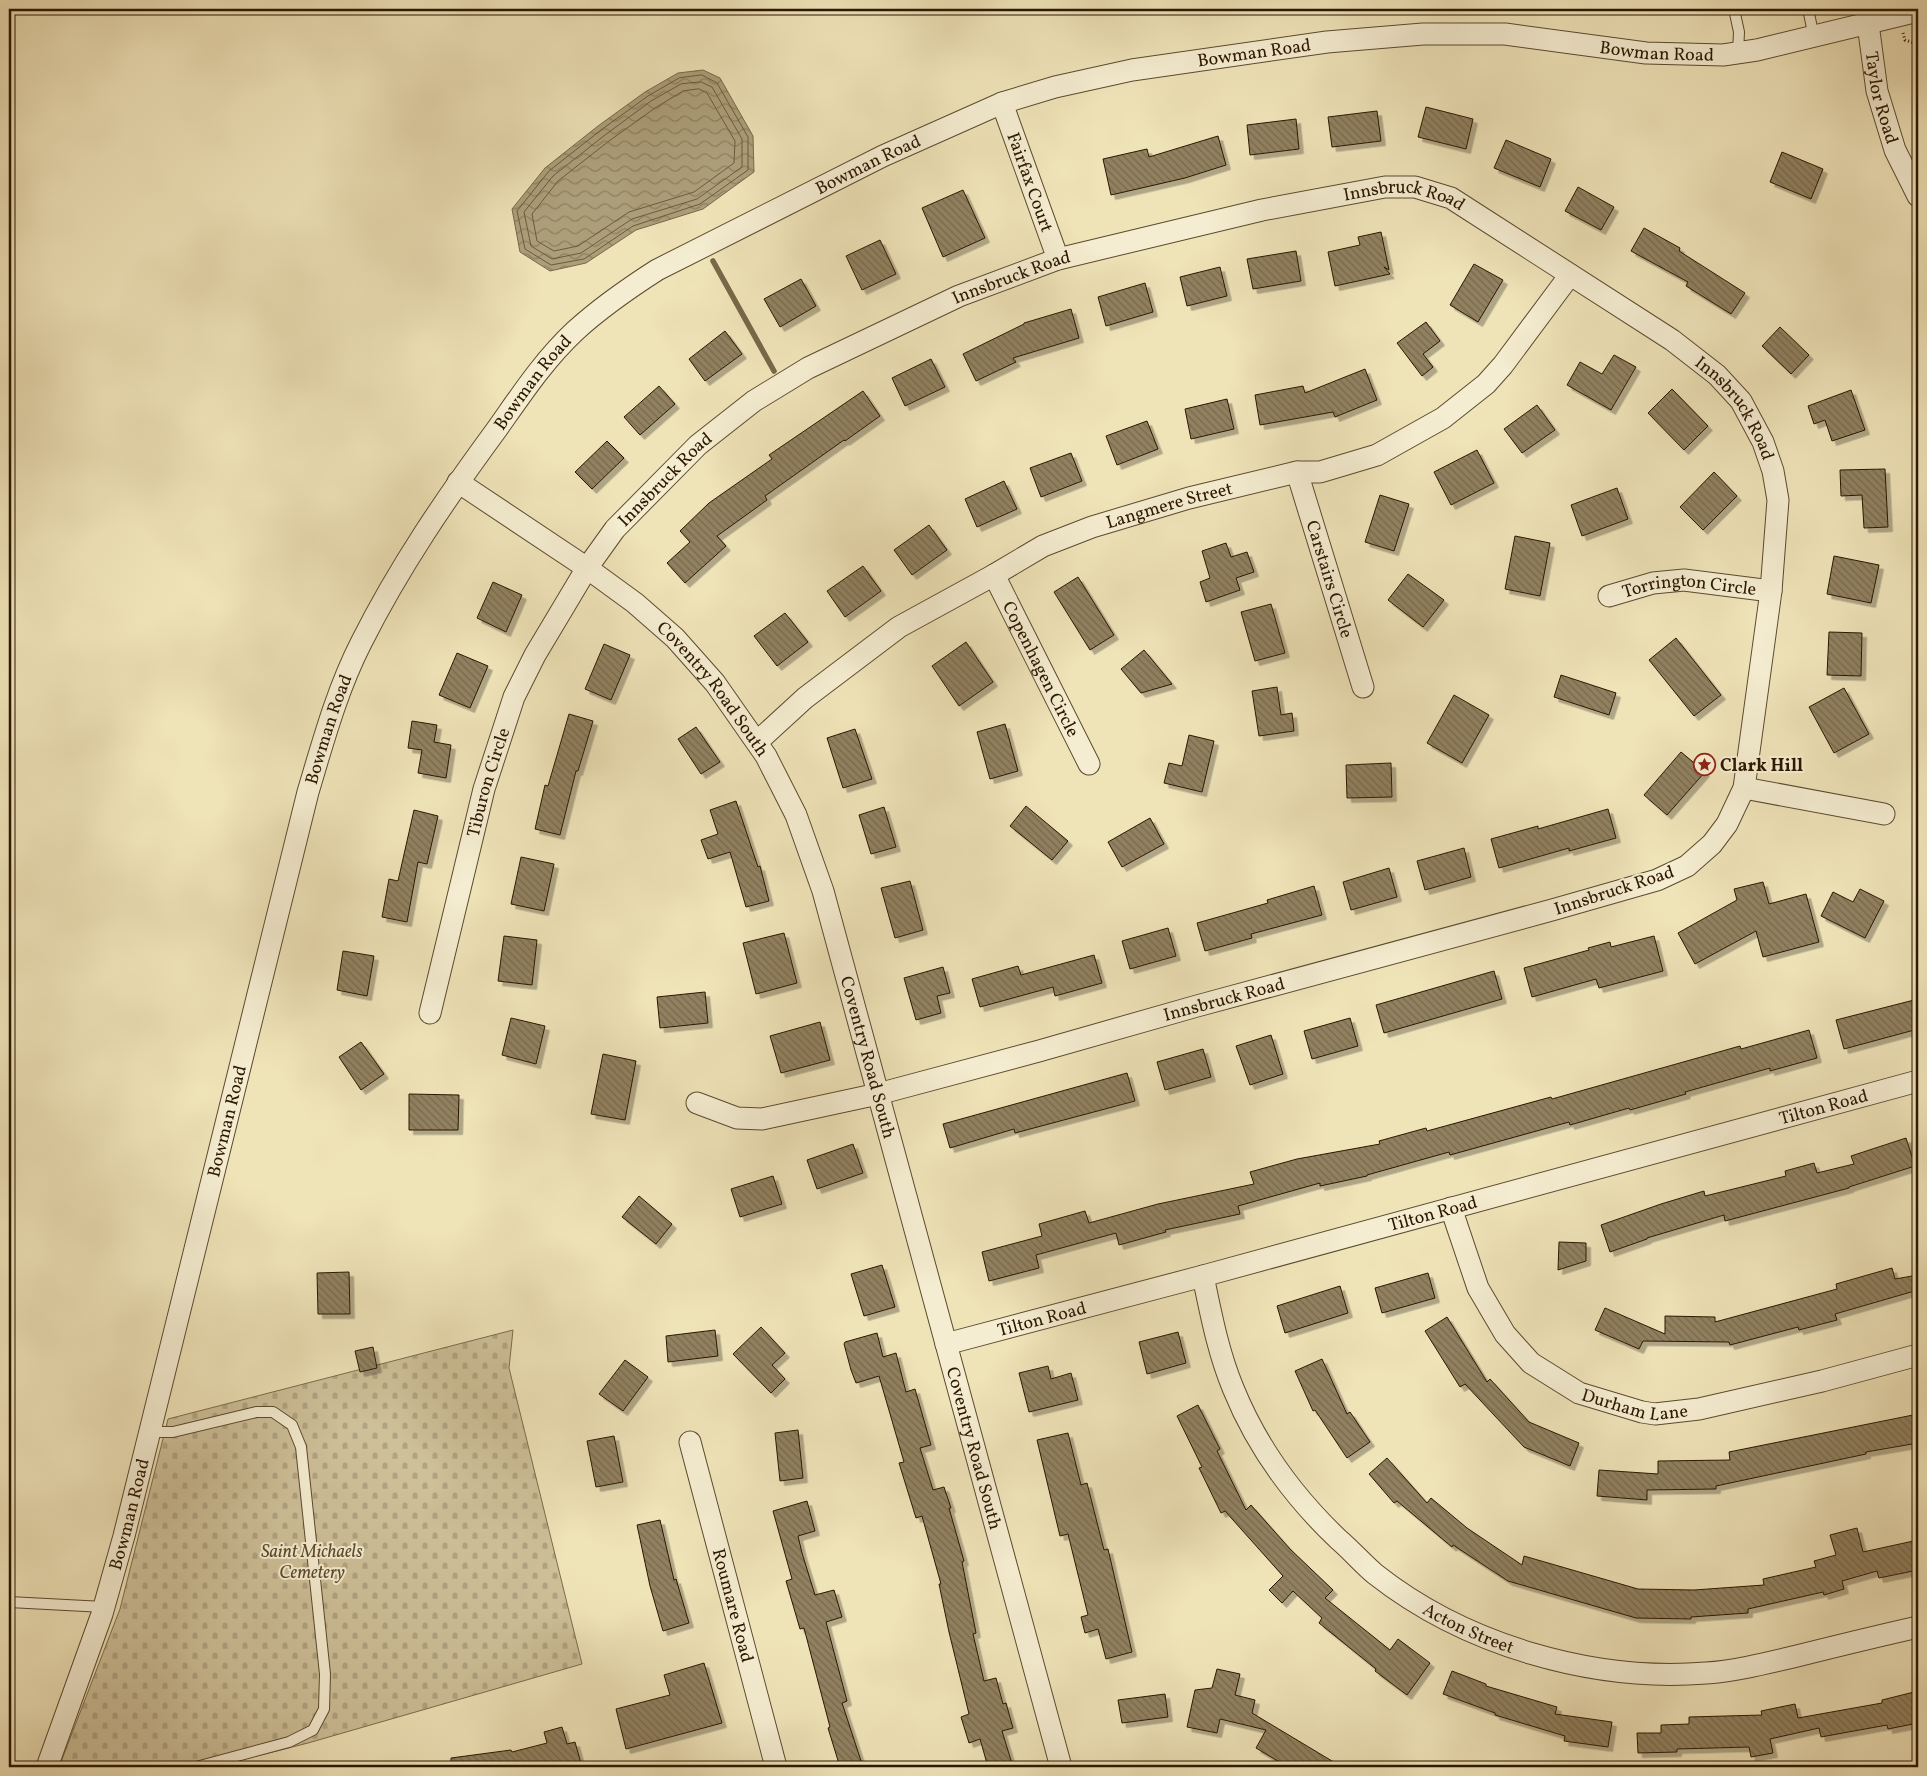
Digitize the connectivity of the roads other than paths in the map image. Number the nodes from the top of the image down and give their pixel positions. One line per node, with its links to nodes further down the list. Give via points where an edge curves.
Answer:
1 (1734, 9): 6 (lane, via 1739,32)
2 (1808, 9): 5 (lane)
3 (1918, 11): 4 (street, Bowman Road)
4 (1868, 24): 5 (street, Bowman Road); 8 (street, Taylor Road, via 1877,91 1895,150)
5 (1814, 37): 6 (street, Bowman Road)
6 (1738, 53): 7 (street, Bowman Road, via 1646,53 1505,34 1423,34 1327,42 1132,70 1055,86)
7 (1002, 104): 9 (street, Fairfax Court); 12 (street, Bowman Road, via 883,156 657,270 634,285 575,331 537,372)
8 (1918, 196)
9 (1058, 259): 10 (street, Innsbruck Road, via 1262,210 1386,186 1415,187 1451,198); 13 (street, Innsbruck Road, via 959,296 808,368 754,401 698,444 615,529)
10 (1570, 276): 11 (street, Langmere Street, via 1503,365 1486,384 1443,418 1377,454 1320,472); 15 (street, Innsbruck Road, via 1672,340 1717,375 1741,401 1763,442 1778,500)
11 (1297, 472): 14 (street, Langmere Street, via 1189,498 1092,527 1042,546); 17 (street, Carstairs Circle)
12 (458, 482): 13 (street, Coventry Road South); 30 (street, Bowman Road, via 399,574 361,644 334,706 308,792)
13 (587, 568): 18 (street, Coventry Road South, via 675,638 715,683); 22 (street, Tiburon Circle, via 514,697 484,789)
14 (994, 575): 18 (street, Langmere Street, via 899,627 806,698); 19 (street, Copenhagen Circle)
15 (1771, 591): 16 (street, Torrington Circle, via 1684,580 1653,582); 20 (street, Innsbruck Road)
16 (1609, 596)
17 (1363, 687)
18 (757, 742): 24 (street, Coventry Road South, via 796,815 823,891)
19 (1089, 764)
20 (1744, 788): 21 (street); 24 (street, Innsbruck Road, via 1728,824 1712,844 1687,866 1657,880)
21 (1884, 814)
22 (430, 1013)
23 (1918, 1081): 26 (street, Tilton Road)
24 (878, 1094): 25 (street, Innsbruck Road, via 762,1118 737,1118); 28 (street, Coventry Road South)
25 (697, 1103)
26 (1451, 1208): 27 (street, Tilton Road); 29 (street, Durham Lane, via 1478,1288 1505,1334 1531,1363 1579,1393 1655,1414 1699,1409)
27 (1203, 1276): 28 (street, Tilton Road); 34 (street, Acton Street, via 1217,1342 1233,1389 1273,1463 1314,1516 1375,1573 1417,1602 1465,1628 1513,1648 1588,1667 1659,1674 1707,1673 1770,1662)
28 (946, 1344): 38 (street, Coventry Road South)
29 (1918, 1355)
30 (150, 1432): 33 (street, Bowman Road); 36 (lane, via 173,1432 256,1412 272,1412 292,1425 301,1447 325,1674 324,1709 313,1730 289,1742)
31 (690, 1442): 37 (street, Roumare Road)
32 (9, 1602): 33 (lane)
33 (104, 1608): 35 (street, Bowman Road)
34 (1918, 1627)
35 (47, 1767)
36 (196, 1767)
37 (773, 1767)
38 (1061, 1767)

